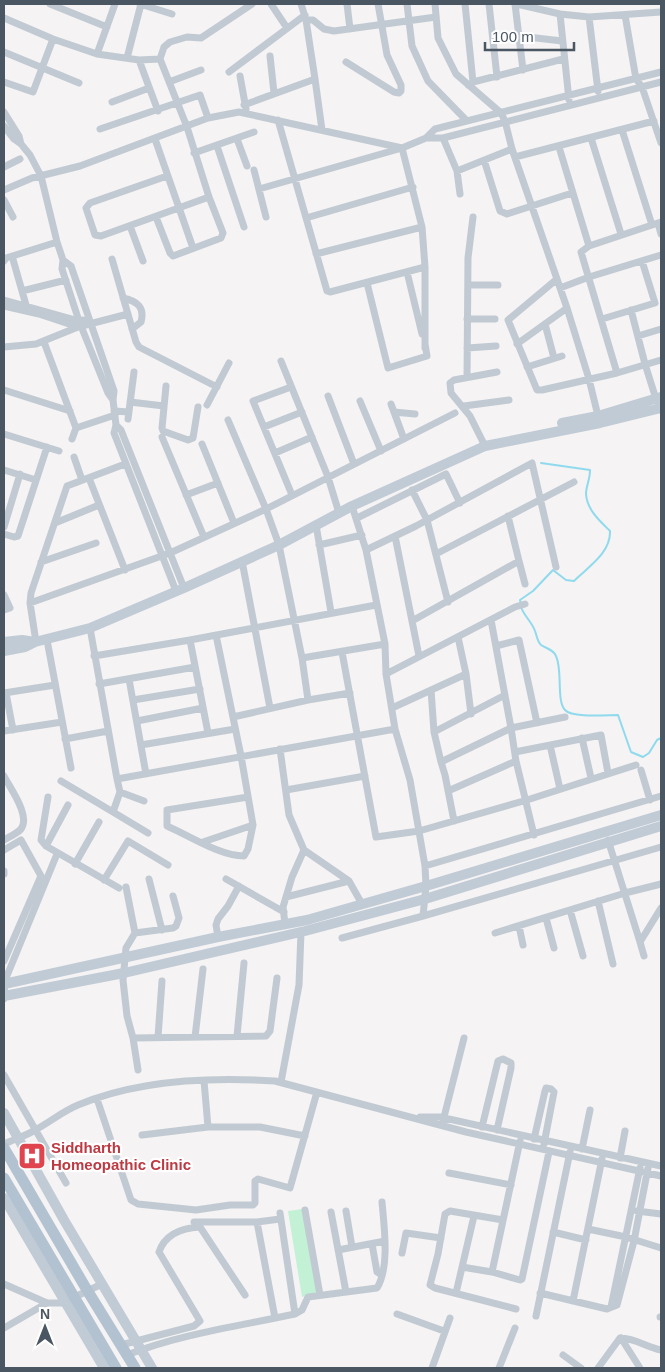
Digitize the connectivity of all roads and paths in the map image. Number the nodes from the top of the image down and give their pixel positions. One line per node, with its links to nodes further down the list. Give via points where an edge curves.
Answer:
1 (50, 4): 14 (street)
2 (115, 4): 26 (street)
3 (140, 4): 16 (street); 34 (street)
4 (252, 4): 35 (street, via 201,38 187,37 170,42 164,47)
5 (271, 4): 25 (street)
6 (301, 4): 22 (street)
7 (347, 4): 27 (street)
8 (378, 4): 24 (street)
9 (407, 4): 23 (street)
10 (435, 4): 19 (street)
11 (465, 4): 52 (street)
12 (489, 4): 45 (street)
13 (516, 4): 17 (street); 28 (street)
14 (60, 6): 26 (street)
15 (661, 12): 18 (street)
16 (172, 14)
17 (560, 14): 20 (street); 30 (street)
18 (625, 15): 20 (street); 47 (street)
19 (436, 17): 23 (street); 52 (street, via 438,38 445,55 456,74)
20 (589, 17): 55 (street)
21 (4, 18): 29 (street)
22 (305, 19): 25 (street); 27 (street, via 313,20 330,31); 46 (street)
23 (409, 20): 24 (street); 69 (street, via 412,46 428,81)
24 (380, 24): 27 (street); 38 (street, via 387,55 401,91 394,92)
25 (290, 26): 42 (street)
26 (108, 27): 32 (street)
27 (350, 29)
28 (519, 36): 30 (street); 41 (street)
29 (53, 39): 32 (street); 39 (street)
30 (562, 41): 36 (street)
31 (4, 52): 39 (street)
32 (97, 54): 34 (street)
33 (270, 56): 56 (street)
34 (127, 58): 37 (street)
35 (160, 59): 37 (street); 49 (street)
36 (563, 59): 41 (street); 57 (street)
37 (139, 60): 54 (street)
38 (346, 62)
39 (42, 68): 48 (street, via 33,92); 51 (street)
40 (202, 70): 49 (street)
41 (523, 70): 45 (street)
42 (228, 72)
43 (661, 72): 47 (street)
44 (240, 76): 61 (street)
45 (497, 77): 52 (street)
46 (315, 79): 56 (street); 75 (street)
47 (636, 79): 53 (street); 55 (street)
48 (4, 82)
49 (170, 82): 60 (street)
50 (661, 82): 53 (street)
51 (79, 83)
52 (471, 84): 65 (street)
53 (642, 87): 58 (street); 71 (street)
54 (149, 88): 59 (street); 63 (street)
55 (597, 88): 57 (street); 58 (street)
56 (274, 93): 61 (street)
57 (568, 97): 62 (street); 65 (street)
58 (599, 97): 62 (street)
59 (112, 102)
60 (178, 104): 63 (street); 67 (street, via 200,95); 73 (street)
61 (244, 105): 66 (street)
62 (570, 105): 70 (street)
63 (158, 111): 74 (street)
64 (4, 112): 83 (street)
65 (501, 113): 69 (street); 70 (street)
66 (248, 114): 67 (street, via 239,112); 68 (street)
67 (208, 118): 73 (street)
68 (278, 120): 75 (street); 97 (street)
69 (467, 121): 79 (street, via 435,129)
70 (505, 121): 80 (street); 88 (street)
71 (654, 121): 76 (street); 84 (street)
72 (4, 126): 83 (street)
73 (187, 127): 82 (street); 89 (street)
74 (100, 129)
75 (322, 130): 87 (street)
76 (622, 130): 81 (street); 112 (street)
77 (254, 132): 78 (street)
78 (237, 138): 85 (street); 99 (street)
79 (425, 138): 80 (street); 87 (street)
80 (443, 138): 94 (street)
81 (591, 138): 86 (street); 116 (street)
82 (155, 139): 95 (street); 96 (street)
83 (21, 144): 95 (street)
84 (661, 144)
85 (217, 146): 89 (street); 114 (street)
86 (559, 147): 90 (street); 101 (street)
87 (402, 148): 97 (street); 98 (street)
88 (512, 149): 90 (street); 92 (street)
89 (194, 153): 103 (street)
90 (515, 157): 105 (street)
91 (20, 159): 93 (street)
92 (484, 160): 94 (street); 105 (street, via 500,211 507,214)
93 (4, 167)
94 (457, 171): 102 (street)
95 (42, 176): 100 (street); 118 (street)
96 (167, 176): 106 (street); 113 (street, via 87,205 97,236)
97 (295, 179): 99 (street); 111 (street)
98 (412, 187): 111 (street); 115 (street)
99 (259, 189): 109 (street)
100 (4, 190)
101 (572, 193): 105 (street); 119 (street)
102 (460, 194)
103 (209, 197): 106 (street); 120 (street, via 223,234 221,238)
104 (4, 200): 107 (street)
105 (532, 206): 132 (street)
106 (179, 208): 108 (street); 120 (street)
107 (13, 217)
108 (156, 217): 113 (street); 120 (street, via 173,256)
109 (266, 217)
110 (473, 217): 135 (street, via 468,246)
111 (306, 218): 121 (street)
112 (657, 223): 116 (street); 117 (street)
113 (130, 226): 127 (street)
114 (244, 227)
115 (422, 227): 121 (street); 129 (street)
116 (622, 234): 119 (street)
117 (661, 234)
118 (57, 242): 123 (street); 125 (street)
119 (589, 246): 131 (street, via 582,252)
120 (193, 248)
121 (316, 254): 134 (street, via 327,291)
122 (661, 255): 128 (street)
123 (12, 256): 126 (street); 138 (street)
124 (112, 259): 139 (street)
125 (63, 260): 133 (street); 149 (street, via 70,266)
126 (4, 261)
127 (143, 261)
128 (642, 261): 131 (street); 144 (street, via 655,303)
129 (425, 267): 130 (street); 159 (street)
130 (408, 272): 134 (street); 159 (street)
131 (589, 277): 137 (street); 146 (street)
132 (557, 279): 137 (street); 156 (street, via 510,318 508,323)
133 (66, 280): 138 (street); 151 (street)
134 (367, 283): 159 (street, via 388,368 427,356)
135 (468, 285): 136 (street); 147 (street)
136 (498, 285)
137 (560, 288): 143 (street)
138 (22, 291): 141 (street)
139 (123, 298): 145 (street); 152 (street, via 134,300 141,308 141,322)
140 (4, 300): 141 (street)
141 (26, 305): 151 (street)
142 (4, 306): 151 (street)
143 (567, 308): 150 (street); 170 (street)
144 (632, 310): 146 (street); 154 (street)
145 (128, 314): 149 (street); 152 (street)
146 (602, 319): 168 (street)
147 (467, 320): 148 (street); 160 (street)
148 (495, 320)
149 (89, 321): 151 (street); 176 (street, via 109,374)
150 (545, 324): 156 (street); 165 (street, via 558,357)
151 (80, 325): 155 (street); 176 (street)
152 (132, 329): 172 (street, via 141,349)
153 (661, 329): 154 (street)
154 (638, 336): 164 (street)
155 (44, 342): 158 (street); 186 (street)
156 (518, 344): 165 (street)
157 (496, 346): 160 (street)
158 (4, 347)
159 (425, 348)
160 (467, 348): 169 (street)
161 (661, 360): 164 (street)
162 (280, 361): 173 (street)
163 (229, 363): 172 (street)
164 (645, 364): 168 (street); 181 (street)
165 (527, 367): 170 (street, via 539,391)
166 (134, 372): 179 (street)
167 (498, 372): 169 (street)
168 (617, 373): 170 (street)
169 (467, 377): 184 (street, via 450,383 451,393)
170 (589, 379): 192 (street)
171 (166, 386): 183 (street)
172 (217, 386): 182 (street)
173 (291, 387): 187 (street); 195 (street, via 253,401)
174 (4, 390): 186 (street)
175 (328, 396): 210 (street)
176 (113, 400): 189 (street)
177 (509, 400): 184 (street)
178 (360, 401): 206 (street)
179 (130, 402): 183 (street); 189 (street, via 129,416)
180 (391, 404): 188 (street)
181 (660, 404): 192 (street)
182 (207, 405)
183 (164, 406): 185 (street, via 163,431 188,440 194,436)
184 (464, 406): 203 (street)
185 (198, 407)
186 (70, 411): 196 (street)
187 (302, 412): 195 (street); 198 (street)
188 (394, 412): 191 (street); 201 (street)
189 (114, 413): 194 (street); 196 (street)
190 (455, 413): 201 (street)
191 (415, 414)
192 (599, 419): 203 (street)
193 (228, 420): 225 (street)
194 (116, 425): 209 (street, via 114,433); 242 (street, via 121,430)
195 (264, 427): 207 (street)
196 (76, 428): 199 (street)
197 (4, 434): 204 (street)
198 (312, 437): 207 (street); 213 (street)
199 (72, 438)
200 (162, 438): 219 (street)
201 (404, 439): 206 (street)
202 (202, 444): 217 (street)
203 (477, 446): 224 (street)
204 (47, 447): 205 (street); 215 (street)
205 (60, 451)
206 (381, 451): 210 (street)
207 (275, 453): 220 (street)
208 (74, 457): 214 (street)
209 (125, 464): 214 (street); 244 (street)
210 (354, 464): 213 (street)
211 (4, 470): 212 (street)
212 (20, 474): 215 (street); 233 (street)
213 (328, 477): 220 (street); 226 (street)
214 (85, 479): 223 (street); 230 (street, via 67,486)
215 (36, 480): 234 (street, via 18,536)
216 (574, 482): 221 (street)
217 (218, 483): 219 (street); 231 (street)
218 (412, 490): 222 (street, via 446,474); 228 (street); 229 (street)
219 (186, 495): 237 (street)
220 (292, 496): 225 (street)
221 (541, 498): 222 (street, via 532,463); 227 (street); 248 (street)
222 (460, 503): 229 (street)
223 (99, 505): 230 (street); 249 (street)
224 (352, 506): 226 (street); 228 (street)
225 (266, 509): 231 (street); 239 (street)
226 (339, 513): 232 (street)
227 (508, 516): 243 (street); 246 (street)
228 (357, 518): 235 (street)
229 (427, 520): 236 (street); 243 (street)
230 (55, 523): 247 (street)
231 (234, 523): 237 (street)
232 (316, 525): 239 (street); 240 (street)
233 (4, 527)
234 (4, 534)
235 (362, 535): 240 (street); 241 (street)
236 (395, 536): 241 (street); 261 (street)
237 (204, 537): 242 (street)
238 (96, 543): 247 (street)
239 (278, 545): 245 (street); 259 (street)
240 (319, 545): 258 (street)
241 (366, 550): 255 (street)
242 (170, 553): 244 (street); 251 (street)
243 (436, 554): 253 (street)
244 (162, 556): 249 (street); 251 (street)
245 (242, 561): 251 (street); 262 (street)
246 (520, 561): 250 (street); 253 (street)
247 (41, 562): 254 (street)
248 (556, 567)
249 (125, 570): 254 (street)
250 (525, 584)
251 (180, 590): 263 (street)
252 (4, 595): 257 (street, via 10,608)
253 (448, 602): 261 (street)
254 (30, 604): 267 (street)
255 (376, 604): 258 (street); 269 (street)
256 (525, 604): 260 (street)
257 (4, 610)
258 (331, 612): 259 (street)
259 (294, 620): 262 (street); 275 (street)
260 (491, 620): 265 (street); 270 (street)
261 (412, 621): 274 (street)
262 (255, 627): 264 (street); 290 (street)
263 (90, 628): 267 (street); 273 (street)
264 (216, 635): 266 (street); 293 (street)
265 (458, 637): 274 (street); 278 (street)
266 (190, 640): 273 (street); 276 (street)
267 (39, 641): 268 (street); 271 (street); 281 (street)
268 (4, 642)
269 (384, 644): 272 (street); 277 (street)
270 (496, 646): 286 (street); 297 (street, via 519,640)
271 (4, 651)
272 (342, 652): 275 (street); 285 (street)
273 (94, 656): 280 (street)
274 (419, 656): 277 (street)
275 (302, 658): 288 (street)
276 (195, 667): 279 (street); 282 (street)
277 (386, 674): 291 (street)
278 (466, 674): 283 (street); 292 (street)
279 (129, 680): 280 (street); 287 (street)
280 (99, 684): 303 (street)
281 (55, 685): 284 (street); 296 (street)
282 (200, 689): 287 (street); 289 (street)
283 (430, 690): 291 (street); 304 (street)
284 (5, 693): 301 (street)
285 (350, 693): 288 (street); 306 (street)
286 (505, 695): 292 (street); 298 (street)
287 (133, 700): 295 (street)
288 (308, 700): 290 (street)
289 (203, 708): 295 (street); 305 (street)
290 (270, 708): 293 (street)
291 (392, 708): 300 (street)
292 (471, 714): 304 (street)
293 (233, 717): 299 (street)
294 (566, 717): 297 (street)
295 (137, 721): 310 (street)
296 (62, 722): 301 (street); 308 (street)
297 (537, 723): 298 (street)
298 (511, 728): 312 (street); 315 (street)
299 (235, 729): 305 (street); 313 (street)
300 (395, 729): 306 (street); 342 (street, via 410,780)
301 (13, 730): 302 (street)
302 (4, 731)
303 (108, 731): 308 (street); 322 (street)
304 (434, 732): 315 (street)
305 (208, 734): 310 (street)
306 (358, 736): 311 (street); 320 (street)
307 (582, 738): 309 (street); 317 (street, via 601,735); 321 (street)
308 (65, 739): 316 (street)
309 (550, 744): 312 (street); 324 (street)
310 (141, 745): 318 (street)
311 (280, 749): 313 (street); 325 (street)
312 (515, 752): 314 (street)
313 (241, 756): 318 (street); 330 (street)
314 (516, 761): 326 (street); 332 (street)
315 (441, 762): 326 (street)
316 (71, 768)
317 (608, 773): 321 (street); 333 (street, via 638,768)
318 (146, 774): 322 (street)
319 (4, 776): 346 (street, via 23,811 24,822 21,829)
320 (365, 776): 325 (street); 342 (street, via 376,837)
321 (591, 778): 324 (street)
322 (117, 779): 327 (street)
323 (61, 781): 335 (street)
324 (560, 789): 332 (street)
325 (286, 790): 352 (street, via 289,815)
326 (448, 791): 337 (street)
327 (120, 792): 331 (street); 335 (street)
328 (661, 796): 333 (street)
329 (48, 797): 349 (street, via 41,840)
330 (248, 797): 339 (street); 347 (street, via 167,810 167,826)
331 (144, 800)
332 (526, 800): 337 (street); 345 (street)
333 (650, 800): 345 (street)
334 (68, 805): 349 (street)
335 (112, 812): 344 (street)
336 (661, 815): 343 (street)
337 (454, 821): 342 (street)
338 (99, 822): 355 (street)
339 (253, 825): 347 (street); 347 (street, via 244,856 220,851)
340 (661, 826): 348 (street)
341 (4, 829): 346 (street)
342 (419, 831): 357 (street)
343 (607, 831): 348 (street); 358 (street)
344 (148, 833)
345 (534, 834): 357 (street)
346 (6, 838)
347 (203, 842)
348 (609, 842): 354 (street); 363 (street)
349 (46, 846): 353 (street)
350 (661, 846): 354 (street)
351 (4, 850): 392 (street, via 21,840 41,876)
352 (304, 850): 362 (street); 369 (street)
353 (57, 854): 355 (street); 399 (street)
354 (614, 859): 367 (street); 376 (street)
355 (75, 864): 361 (street)
356 (168, 865): 361 (street, via 128,841)
357 (424, 866): 366 (street)
358 (477, 870): 363 (street); 366 (street)
359 (149, 879): 381 (street)
360 (226, 879): 365 (street)
361 (104, 880): 382 (street, via 122,888)
362 (349, 881): 369 (street); 372 (street)
363 (480, 882): 370 (street)
364 (661, 884): 367 (street)
365 (239, 886): 375 (street); 384 (street, via 218,919)
366 (426, 886): 370 (street); 372 (street)
367 (625, 893): 371 (street); 386 (street)
368 (173, 896): 381 (street, via 178,923 173,928)
369 (286, 897): 375 (street)
370 (425, 899): 376 (street); 380 (street)
371 (598, 902): 374 (street); 394 (street)
372 (362, 904): 380 (street)
373 (661, 908): 386 (street)
374 (570, 910): 377 (street); 389 (street)
375 (284, 912): 378 (street)
376 (423, 916): 385 (street)
377 (546, 918): 379 (street); 388 (street)
378 (285, 924): 380 (street); 384 (street)
379 (519, 926): 383 (street); 387 (street)
380 (306, 927): 396 (street); 409 (street)
381 (162, 930): 382 (street)
382 (135, 933): 391 (street, via 126,948)
383 (496, 933)
384 (218, 937): 391 (street)
385 (342, 938)
386 (640, 942): 390 (street)
387 (523, 945)
388 (554, 948)
389 (583, 956)
390 (644, 956)
391 (126, 957): 396 (street); 399 (street)
392 (4, 961)
393 (244, 963): 401 (street)
394 (613, 964)
395 (203, 969): 403 (street)
396 (124, 973): 400 (street); 404 (street, via 127,1016)
397 (277, 978): 401 (street, via 270,1031 266,1036)
398 (162, 981): 402 (street)
399 (4, 984): 400 (street)
400 (4, 997)
401 (237, 1036): 403 (street)
402 (158, 1037): 403 (street); 404 (street)
403 (195, 1037)
404 (133, 1038): 406 (street)
405 (464, 1038): 414 (street)
406 (138, 1070)
407 (4, 1075): 417 (street)
408 (204, 1082): 409 (street, via 245,1079); 411 (street, via 126,1089); 415 (street)
409 (281, 1082): 410 (street)
410 (317, 1092): 414 (street); 421 (street)
411 (97, 1099): 417 (street, via 78,1105); 421 (street, via 131,1200 138,1204 196,1210 230,1204 253,1205 255,1181 258,1179 290,1188)
412 (590, 1110): 429 (street)
413 (4, 1113): 423 (street)
414 (443, 1122): 416 (street); 426 (street)
415 (208, 1127): 420 (street); 421 (street, via 260,1127)
416 (482, 1127): 418 (street); 418 (street, via 498,1061 504,1059 511,1063 511,1068)
417 (35, 1130): 423 (street); 443 (street)
418 (497, 1130): 422 (street)
419 (625, 1131): 433 (street)
420 (142, 1135)
421 (305, 1136)
422 (521, 1136): 424 (street); 426 (street)
423 (18, 1137): 427 (street); 474 (street)
424 (534, 1139): 425 (street); 425 (street, via 546,1088 554,1092)
425 (544, 1141): 428 (street); 430 (street)
426 (519, 1145): 430 (street); 444 (street)
427 (4, 1146): 475 (main road)
428 (571, 1147): 429 (street); 432 (street)
429 (582, 1149): 431 (street)
430 (546, 1151): 432 (street); 471 (street, via 522,1279)
431 (603, 1154): 433 (street); 435 (street)
432 (569, 1156): 435 (street); 458 (street)
433 (620, 1158): 434 (street)
434 (641, 1162): 436 (street); 438 (street)
435 (601, 1163): 438 (street); 457 (street)
436 (649, 1164): 437 (street); 440 (street)
437 (661, 1166)
438 (639, 1171): 440 (street); 448 (street)
439 (450, 1173): 444 (street)
440 (647, 1173): 441 (street); 451 (street)
441 (661, 1176)
442 (4, 1178): 481 (main road)
443 (66, 1183)
444 (511, 1185): 454 (street)
445 (4, 1198): 481 (street)
446 (382, 1202): 462 (street)
447 (306, 1210): 480 (street)
448 (632, 1210): 451 (street); 459 (street)
449 (331, 1212): 467 (street)
450 (346, 1212): 465 (street)
451 (639, 1212): 452 (street); 463 (street)
452 (661, 1214)
453 (474, 1216): 454 (street); 460 (street, via 450,1211 445,1214); 469 (street)
454 (503, 1220): 471 (street)
455 (194, 1222): 456 (street)
456 (257, 1222): 485 (street, via 280,1216); 488 (street)
457 (588, 1229): 459 (street); 461 (street)
458 (553, 1232): 461 (street); 478 (street)
459 (626, 1237): 463 (street); 470 (street)
460 (441, 1238): 468 (street, via 406,1233); 477 (street, via 430,1285)
461 (586, 1240): 482 (street)
462 (385, 1241): 464 (street); 472 (street)
463 (634, 1241): 466 (street); 470 (street)
464 (372, 1244): 465 (street); 472 (street, via 377,1272)
465 (352, 1247): 467 (street)
466 (661, 1248)
467 (338, 1250): 476 (street)
468 (402, 1252)
469 (462, 1267): 471 (street); 477 (street)
470 (624, 1267): 482 (street, via 611,1308)
471 (492, 1272)
472 (382, 1276): 476 (street, via 377,1288)
473 (4, 1284): 483 (street)
474 (102, 1284): 475 (street); 494 (street)
475 (87, 1290): 481 (street); 495 (main road)
476 (346, 1292): 480 (street)
477 (456, 1293): 484 (street)
478 (540, 1293): 482 (street); 487 (street)
479 (245, 1295): 494 (street, via 200,1227 186,1228 167,1238 159,1252 200,1320 194,1326)
480 (320, 1295): 485 (street, via 308,1297 302,1310)
481 (69, 1299): 483 (street); 498 (street); 499 (main road)
482 (573, 1301)
483 (47, 1303): 490 (street)
484 (516, 1309)
485 (295, 1314): 488 (street)
486 (396, 1314): 492 (street)
487 (536, 1316)
488 (275, 1318): 494 (street)
489 (450, 1318): 492 (street)
490 (4, 1328)
491 (514, 1328): 503 (street)
492 (444, 1331): 502 (street)
493 (621, 1338): 496 (street, via 631,1338); 505 (street); 506 (street)
494 (139, 1346): 495 (street); 495 (street); 501 (street)
495 (124, 1350): 500 (main road)
496 (661, 1350)
497 (563, 1355): 504 (street)
498 (104, 1368)
499 (116, 1368)
500 (134, 1368)
501 (152, 1368)
502 (432, 1368)
503 (499, 1368)
504 (581, 1368)
505 (598, 1368)
506 (640, 1368)

